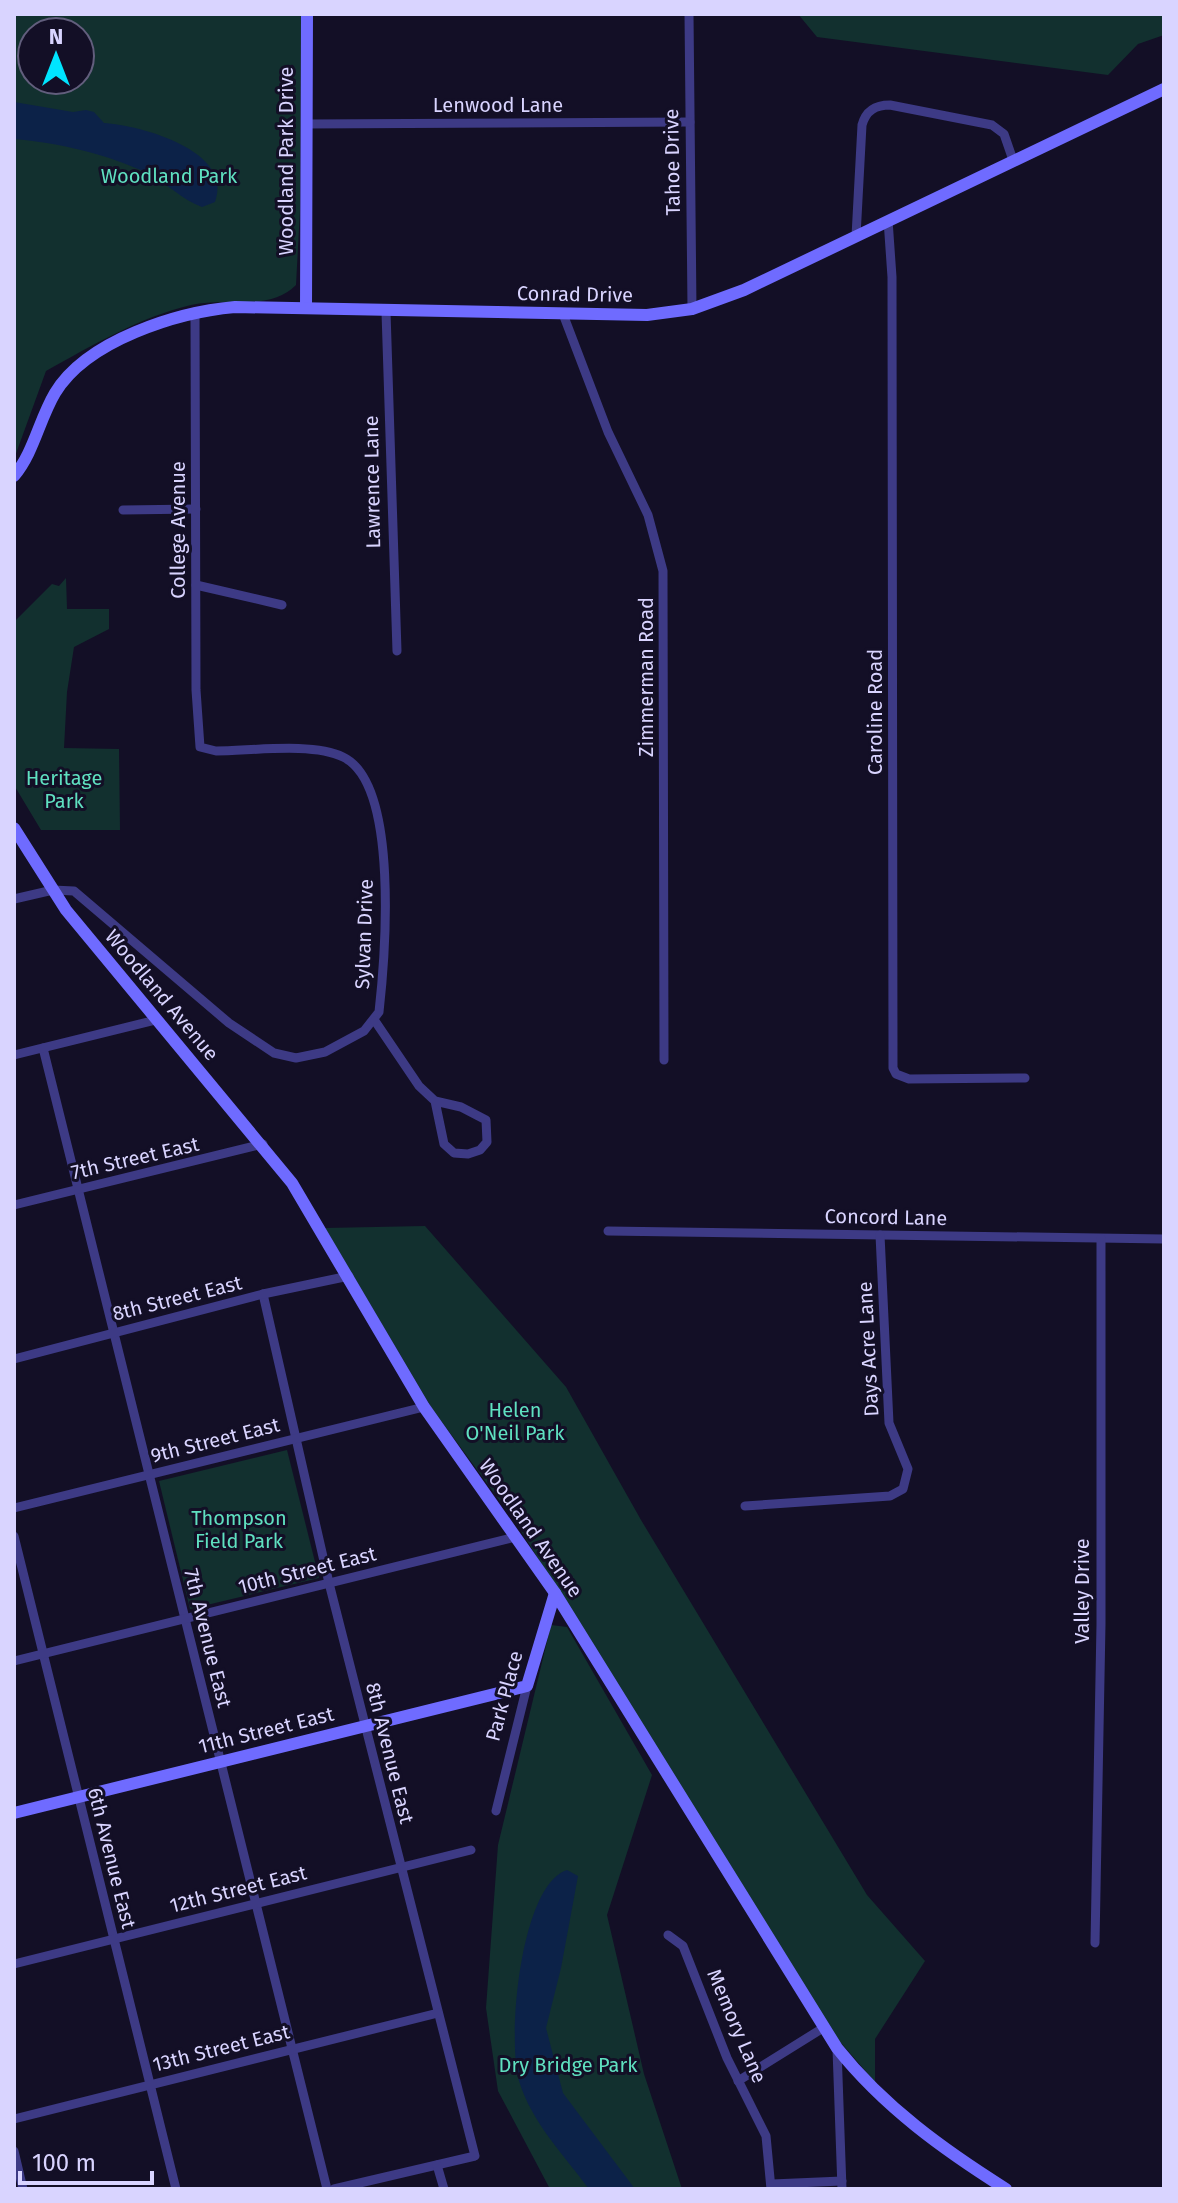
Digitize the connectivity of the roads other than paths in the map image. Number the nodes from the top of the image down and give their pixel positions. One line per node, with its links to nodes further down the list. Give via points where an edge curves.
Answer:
1 (307, 14): 5 (street, Woodland Park Drive)
2 (689, 14): 4 (street, Tahoe Drive)
3 (1164, 89): 6 (street, Conrad Drive)
4 (690, 122): 5 (street, Lenwood Lane); 10 (street, Tahoe Drive)
5 (306, 124): 9 (street, Woodland Park Drive)
6 (1013, 160): 7 (street, Conrad Drive); 8 (street, via 1007,139 992,125 877,106 862,125)
7 (888, 220): 8 (street, Conrad Drive); 29 (street, Caroline Road, via 893,1068 909,1079)
8 (856, 236): 10 (street, Conrad Drive)
9 (306, 308): 11 (street, Conrad Drive); 12 (street, Conrad Drive)
10 (692, 309): 13 (street, Conrad Drive, via 647,315)
11 (195, 312): 14 (street, Conrad Drive, via 149,327 79,366 58,388); 15 (street, College Avenue)
12 (386, 312): 13 (street, Conrad Drive); 19 (street, Lawrence Lane)
13 (563, 314): 28 (street, Zimmerman Road, via 608,432 648,515 663,571)
14 (14, 476)
15 (196, 509): 16 (street); 17 (street, College Avenue)
16 (123, 510)
17 (196, 585): 18 (street); 20 (street, College Avenue)
18 (282, 605)
19 (397, 651)
20 (200, 747): 25 (street, Sylvan Drive, via 330,753 361,772 373,795 384,849 380,1007)
21 (14, 828): 22 (street, Woodland Avenue)
22 (53, 890): 23 (street); 24 (street, Woodland Avenue); 25 (street, via 74,891 229,1023 274,1053 315,1056)
23 (14, 899)
24 (156, 1020): 26 (street); 31 (street, Woodland Avenue)
25 (375, 1021): 30 (street)
26 (43, 1048): 27 (street); 32 (street, 7th Avenue East)
27 (14, 1055)
28 (664, 1060)
29 (1025, 1078)
30 (435, 1101): 30 (street, via 486,1120 487,1142 480,1150 454,1153 444,1144)
31 (263, 1144): 32 (street, 7th Street East); 38 (street, Woodland Avenue)
32 (78, 1190): 33 (street, 7th Street East); 40 (street, 7th Avenue East)
33 (14, 1205)
34 (608, 1231): 35 (street, Concord Lane)
35 (880, 1235): 36 (street, Concord Lane); 45 (street, Days Acre Lane, via 889,1423 908,1469 903,1489 890,1496)
36 (1101, 1239): 37 (street, Concord Lane); 65 (street, Valley Drive)
37 (1164, 1239)
38 (349, 1276): 39 (street, 8th Street East); 42 (street, Woodland Avenue)
39 (263, 1294): 40 (street, 8th Street East); 43 (street, 8th Avenue East)
40 (114, 1332): 41 (street, 8th Street East); 44 (street, 7th Avenue East)
41 (14, 1359)
42 (424, 1407): 43 (street, 9th Street East); 48 (street, Woodland Avenue)
43 (296, 1438): 44 (street, 9th Street East); 49 (street, 8th Avenue East)
44 (149, 1474): 46 (street, 9th Street East); 51 (street, 7th Avenue East)
45 (745, 1506)
46 (14, 1508)
47 (14, 1536): 52 (street, 6th Avenue East)
48 (516, 1537): 49 (street, 10th Street East); 50 (street, Woodland Avenue)
49 (329, 1583): 51 (street, 10th Street East); 55 (street, 8th Avenue East)
50 (555, 1593): 54 (street, Park Place); 68 (street, Woodland Avenue)
51 (185, 1619): 52 (street, 10th Street East); 56 (street, 7th Avenue East)
52 (43, 1654): 53 (street, 10th Street East); 57 (street, 6th Avenue East)
53 (14, 1661)
54 (527, 1686): 55 (street, 11th Street East); 58 (street, Park Place)
55 (365, 1726): 56 (street, 11th Street East); 61 (street, 8th Avenue East)
56 (220, 1762): 57 (street, 11th Street East); 62 (street, 7th Avenue East)
57 (79, 1797): 59 (street, 11th Street East); 64 (street, 6th Avenue East)
58 (496, 1811)
59 (14, 1813)
60 (471, 1850): 61 (street, 12th Street East)
61 (400, 1868): 62 (street, 12th Street East); 67 (street, 8th Avenue East)
62 (255, 1904): 64 (street, 12th Street East); 70 (street, 7th Avenue East)
63 (668, 1935): 71 (street, Memory Lane, via 683,1946)
64 (113, 1939): 66 (street, 12th Street East); 72 (street, 6th Avenue East)
65 (1095, 1943)
66 (14, 1964)
67 (438, 2013): 70 (street, 13th Street East); 75 (street, 8th Avenue East, via 475,2156)
68 (823, 2028): 69 (street, Woodland Avenue); 71 (street)
69 (837, 2048): 76 (street); 83 (street, Woodland Avenue, via 933,2142)
70 (292, 2049): 72 (street, 13th Street East); 80 (street, 7th Avenue East)
71 (738, 2081): 77 (street, Memory Lane, via 766,2136)
72 (149, 2085): 73 (street, 13th Street East); 79 (street, 6th Avenue East)
73 (14, 2119)
74 (14, 2151): 78 (street)
75 (437, 2165): 81 (street); 82 (street)
76 (842, 2185): 77 (street, Memory Lane)
77 (771, 2186)
78 (23, 2189)
79 (176, 2189)
80 (327, 2189)
81 (334, 2189)
82 (444, 2189)
83 (1006, 2189)

